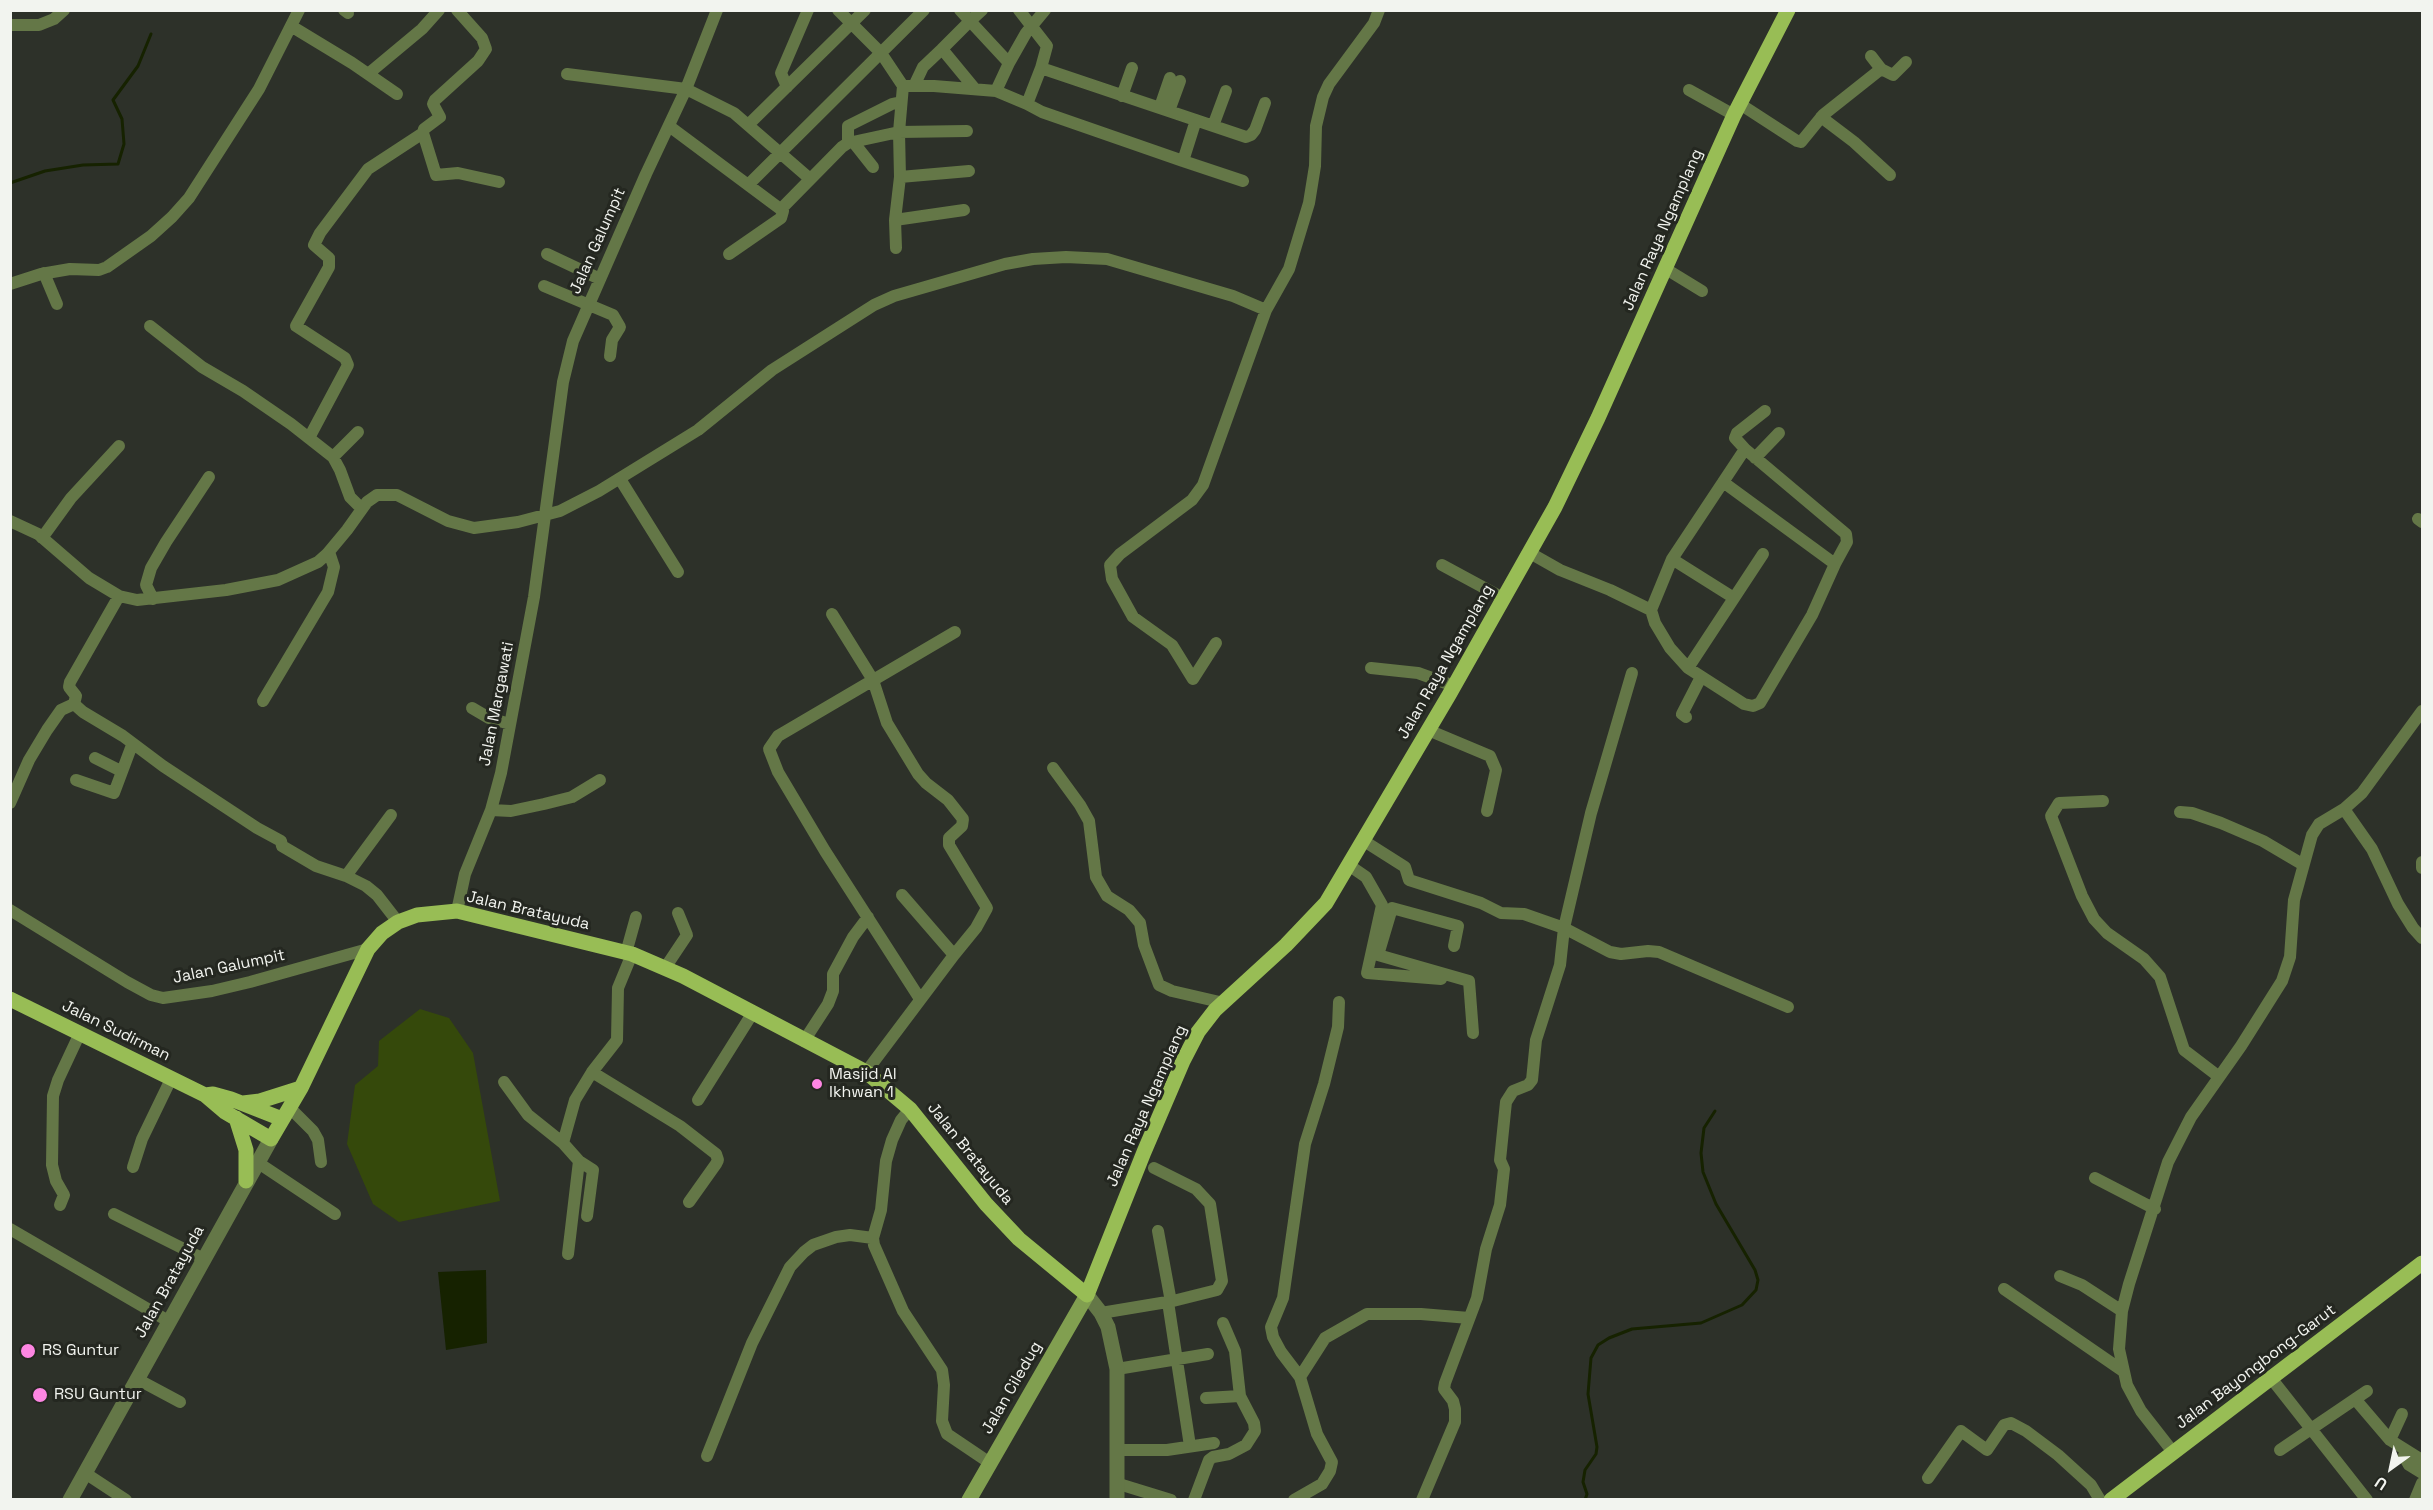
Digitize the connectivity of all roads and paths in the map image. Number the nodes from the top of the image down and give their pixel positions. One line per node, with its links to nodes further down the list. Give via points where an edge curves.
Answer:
1 (64, 10): 16 (street, via 54,19)
2 (299, 10): 21 (street)
3 (439, 10): 30 (street)
4 (457, 10): 54 (street, via 482,38 486,49 435,100 440,117)
5 (717, 10): 35 (street, Jalan Galumpit)
6 (808, 10): 34 (street, via 781,74)
7 (838, 10): 18 (street)
8 (865, 10): 18 (street)
9 (924, 10): 23 (street)
10 (960, 10): 17 (street)
11 (982, 10): 17 (street)
12 (1019, 10): 20 (street)
13 (1044, 10): 20 (street)
14 (1379, 10): 80 (street, via 1323,97 1316,126 1309,203 1289,269)
15 (1788, 10): 46 (main road, Jalan Raya Ngamplang)
16 (40, 18): 19 (street)
17 (970, 21): 22 (street); 26 (street)
18 (851, 24): 23 (street); 34 (street)
19 (10, 26)
20 (1032, 26): 26 (street); 27 (street, via 1047,46)
21 (296, 29): 30 (street); 73 (street, via 180,209 151,236 107,267 70,269)
22 (942, 49): 33 (street); 36 (street)
23 (881, 53): 33 (street); 56 (street)
24 (1871, 56): 29 (street)
25 (1906, 62): 29 (street, via 1894,74)
26 (1009, 63): 38 (street)
27 (1041, 68): 41 (street); 44 (street)
28 (1132, 68): 41 (street)
29 (1881, 69): 47 (street)
30 (368, 74): 40 (street)
31 (567, 74): 35 (street)
32 (1175, 79): 45 (street)
33 (909, 86): 36 (street); 42 (street)
34 (787, 87): 49 (street)
35 (686, 89): 49 (street, via 734,113); 50 (street, Jalan Galumpit)
36 (975, 89): 38 (street)
37 (1689, 90): 46 (street)
38 (996, 91): 44 (street)
39 (1226, 91): 51 (street)
40 (397, 94)
41 (1122, 96): 45 (street)
42 (901, 102): 53 (street); 55 (street, via 848,126)
43 (1265, 103): 51 (street, via 1249,137)
44 (1027, 104): 57 (street)
45 (1165, 109): 48 (street)
46 (1737, 110): 47 (street, via 1800,142); 72 (main road, Jalan Raya Ngamplang)
47 (1821, 117): 60 (street)
48 (1196, 120): 51 (street); 57 (street)
49 (748, 125): 56 (street)
50 (669, 126): 65 (street); 74 (street, Jalan Galumpit)
51 (1213, 126)
52 (967, 130): 53 (street)
53 (899, 132): 55 (street); 61 (street)
54 (423, 133): 64 (street, via 436,175 458,173); 86 (street, via 364,173 314,245 330,263 296,326 332,348 348,365)
55 (851, 143): 58 (street); 62 (street)
56 (778, 152): 62 (street); 65 (street)
57 (1183, 161): 63 (street)
58 (873, 167)
59 (969, 171): 61 (street)
60 (1890, 175)
61 (900, 177): 68 (street)
62 (809, 178): 66 (street)
63 (1243, 181)
64 (499, 182)
65 (748, 185): 66 (street)
66 (780, 209): 71 (street, via 781,218)
67 (964, 210): 68 (street)
68 (895, 220): 69 (street)
69 (896, 248)
70 (548, 254): 74 (street)
71 (729, 254)
72 (1666, 269): 77 (street); 99 (main road, Jalan Raya Ngamplang, via 1598,418)
73 (45, 278): 75 (street); 78 (street)
74 (600, 279): 79 (street, Jalan Galumpit)
75 (10, 284)
76 (544, 286): 79 (street)
77 (1702, 291)
78 (57, 304)
79 (588, 305): 82 (street, via 613,315 620,327 612,340); 93 (street, Jalan Galumpit, via 573,341 563,382)
80 (1266, 310): 91 (street, via 1233,296 1107,259 1066,257 1005,264 874,305 772,370 698,430); 112 (street, via 1200,491 1110,566 1110,576 1133,617 1169,642 1193,679)
81 (150, 326): 86 (street)
82 (610, 356)
83 (1765, 411): 88 (street, via 1735,438)
84 (358, 432): 89 (street)
85 (1779, 433): 88 (street)
86 (309, 438): 89 (street)
87 (119, 446): 97 (street)
88 (1750, 454): 92 (street); 102 (street, via 1844,531 1848,539)
89 (333, 457): 94 (street)
90 (209, 477): 105 (street, via 151,568 146,585)
91 (620, 479): 95 (street, via 560,511); 104 (street)
92 (1723, 482): 101 (street); 102 (street)
93 (548, 497): 95 (street, Jalan Margawati)
94 (356, 502): 95 (street, via 377,495 397,495 448,521 474,528); 98 (street)
95 (545, 514): 122 (street, Jalan Margawati)
96 (10, 521): 97 (street)
97 (45, 533): 106 (street, via 89,578)
98 (329, 552): 105 (street, via 318,562 278,580 226,590); 118 (street, via 334,567 328,592)
99 (1530, 553): 107 (main road, Jalan Raya Ngamplang); 109 (street)
100 (1763, 554): 108 (street)
101 (1672, 559): 108 (street); 109 (street)
102 (1835, 564): 114 (street, via 1812,615 1760,703 1744,704)
103 (1442, 565): 107 (street)
104 (678, 572)
105 (150, 595): 106 (street, via 137,600)
106 (119, 596): 119 (street, via 70,682 76,696)
107 (1503, 598): 117 (main road, Jalan Raya Ngamplang)
108 (1734, 598): 114 (street)
109 (1651, 610): 114 (street, via 1670,648)
110 (832, 614): 116 (street)
111 (956, 632): 116 (street)
112 (1216, 643)
113 (1371, 668): 117 (street, via 1418,673)
114 (1689, 668)
115 (1632, 673): 151 (street, via 1591,813)
116 (873, 680): 149 (street, via 778,736 769,752); 157 (street, via 887,723 918,774 963,819 962,826 949,838 949,845 987,908)
117 (1454, 686): 123 (main road, Jalan Raya Ngamplang)
118 (263, 701)
119 (74, 704): 124 (street); 131 (street, via 61,710 47,730)
120 (472, 708): 122 (street)
121 (2422, 711): 132 (street, via 2362,793)
122 (510, 724): 133 (street, Jalan Margawati)
123 (1428, 730): 134 (street, via 1491,756 1496,770); 137 (main road, Jalan Raya Ngamplang)
124 (132, 745): 127 (street); 142 (street, via 282,841 282,846 316,866)
125 (95, 758): 127 (street)
126 (1053, 768): 163 (street, via 1089,822 1096,877 1107,896 1129,910 1140,923 1159,985)
127 (121, 771): 128 (street, via 114,793)
128 (76, 780)
129 (600, 780): 133 (street, via 572,796 544,804)
130 (2103, 801): 171 (street, via 2059,803 2051,816 2082,896 2107,933 2144,959 2160,977 2184,1050)
131 (10, 803)
132 (2344, 809): 139 (street, via 2319,824); 152 (street, via 2372,849 2398,904)
133 (491, 810): 146 (street, Jalan Margawati, via 465,874)
134 (1487, 811)
135 (2180, 812): 139 (street, via 2221,823)
136 (391, 815): 142 (street)
137 (1364, 841): 140 (main road, Jalan Raya Ngamplang); 151 (street, via 1402,865 1409,879 1502,913 1524,914)
138 (2422, 862): 141 (street)
139 (2302, 864): 171 (street, via 2292,911 2288,968 2265,1011)
140 (1350, 866): 144 (street, via 1366,877); 163 (main road, Jalan Raya Ngamplang, via 1330,897 1286,945)
141 (2422, 868)
142 (346, 876): 150 (street, via 377,895)
143 (902, 895): 157 (street)
144 (1387, 906): 153 (street, via 1458,926); 156 (street)
145 (10, 910): 154 (street, Jalan Galumpit, via 128,982 163,998 250,982)
146 (457, 911): 150 (main road, Jalan Bratayuda, via 417,915); 155 (main road, Jalan Bratayuda)
147 (678, 913): 158 (street, via 687,935)
148 (636, 917): 155 (street)
149 (868, 917): 160 (street); 168 (street, via 833,974 828,1004)
150 (398, 922): 154 (main road, Jalan Bratayuda)
151 (1564, 928): 164 (street, via 1610,952 1659,952); 208 (street, via 1560,965 1536,1040 1532,1080 1513,1091 1504,1107 1500,1205)
152 (2422, 938)
153 (1454, 946)
154 (368, 949): 174 (main road, Jalan Bratayuda)
155 (629, 953): 158 (main road, Jalan Bratayuda); 169 (street, via 618,988 617,1040)
156 (1374, 954): 159 (street); 159 (street, via 1367,973)
157 (954, 955): 160 (street)
158 (665, 968): 165 (main road, Jalan Bratayuda)
159 (1469, 981): 167 (street)
160 (920, 999): 170 (street)
161 (11, 1000): 166 (main road, Jalan Sudirman)
162 (1339, 1002): 215 (street, via 1330,1062 1305,1144 1283,1298 1271,1328 1281,1352)
163 (1224, 1003): 204 (main road, Jalan Raya Ngamplang, via 1206,1021 1183,1061)
164 (1788, 1007)
165 (752, 1014): 168 (main road, Jalan Bratayuda); 176 (street)
166 (80, 1033): 172 (main road, Jalan Sudirman); 191 (street, via 53,1096 52,1165 64,1195)
167 (1473, 1033)
168 (804, 1041): 170 (main road, Jalan Bratayuda)
169 (592, 1072): 182 (street, via 575,1100); 190 (street, via 680,1126 716,1154 716,1164)
170 (866, 1072): 178 (main road, Jalan Bratayuda)
171 (2218, 1076): 192 (street, via 2182,1132 2168,1162)
172 (171, 1079): 175 (main road, Jalan Sudirman); 186 (street)
173 (504, 1082): 182 (street, via 528,1115)
174 (301, 1088): 177 (main road); 179 (main road, Jalan Bratayuda)
175 (206, 1095): 177 (main road); 180 (main road)
176 (698, 1100)
177 (242, 1103): 179 (main road)
178 (910, 1109): 198 (street, via 892,1140); 204 (main road, Jalan Bratayuda, via 1012,1232)
179 (286, 1113): 181 (main road, Jalan Bratayuda); 185 (street, via 313,1131)
180 (236, 1118): 181 (main road); 189 (main road, via 246,1150)
181 (271, 1138): 184 (street, Jalan Bratayuda)
182 (563, 1143): 183 (street)
183 (579, 1161): 195 (street, via 593,1170); 199 (street)
184 (257, 1162): 189 (street, Jalan Bratayuda); 194 (street)
185 (321, 1162)
186 (133, 1167)
187 (1154, 1168): 205 (street, via 1196,1189 1210,1204 1222,1281 1217,1290)
188 (2095, 1178): 192 (street)
189 (246, 1181): 200 (street, Jalan Bratayuda)
190 (689, 1202)
191 (60, 1204)
192 (2155, 1209): 206 (street)
193 (114, 1214): 200 (street)
194 (335, 1214)
195 (587, 1216)
196 (10, 1229): 209 (street)
197 (1158, 1231): 205 (street)
198 (873, 1238): 232 (street, via 850,1235 813,1245 790,1268 752,1343); 234 (street, via 903,1311 942,1370 942,1421 947,1434)
199 (568, 1254)
200 (204, 1259): 209 (street, Jalan Bratayuda)
201 (2422, 1263): 217 (main road, Jalan Bayongbong-Garut)
202 (2060, 1276): 206 (street)
203 (2004, 1289): 214 (street)
204 (1087, 1295): 207 (street); 234 (main road, Jalan Ciledug)
205 (1169, 1302): 207 (street); 212 (street)
206 (2122, 1311): 214 (street, via 2119,1349)
207 (1101, 1313): 213 (street)
208 (1469, 1318): 215 (street, via 1367,1314 1325,1338); 246 (street, via 1444,1389 1453,1401 1455,1422)
209 (170, 1322): 216 (street, Jalan Bratayuda)
210 (1223, 1323): 219 (street, via 1235,1351)
211 (1208, 1354): 212 (street)
212 (1176, 1359): 213 (street); 227 (street)
213 (1117, 1369): 228 (street)
214 (2123, 1371): 231 (street, via 2141,1411)
215 (1300, 1377): 245 (street, via 1317,1434 1332,1462 1322,1484)
216 (137, 1379): 222 (street); 235 (street, Jalan Bratayuda)
217 (2274, 1382): 224 (street); 231 (main road, Jalan Bayongbong-Garut)
218 (2367, 1391): 221 (street)
219 (1240, 1396): 220 (street); 244 (street, via 1254,1424 1252,1437 1229,1454 1211,1458)
220 (1206, 1398)
221 (2355, 1399): 224 (street); 225 (street)
222 (180, 1402)
223 (2402, 1414): 225 (street)
224 (2310, 1428): 229 (street); 249 (street)
225 (2390, 1440): 230 (street)
226 (1214, 1443): 227 (street)
227 (1190, 1446): 228 (street)
228 (1119, 1450): 239 (street)
229 (2280, 1450)
230 (2405, 1451): 233 (street); 236 (street, via 2409,1465)
231 (2173, 1452): 248 (main road, Jalan Bayongbong-Garut)
232 (707, 1456)
233 (2422, 1460)
234 (990, 1463): 242 (main road, Jalan Ciledug)
235 (85, 1473): 240 (street, Jalan Bratayuda); 241 (street)
236 (2422, 1473)
237 (1928, 1478): 247 (street, via 1960,1431 1987,1450 2002,1427 2011,1423 2058,1455 2091,1485)
238 (2422, 1483): 250 (street)
239 (1118, 1492): 243 (street)
240 (70, 1500)
241 (126, 1500)
242 (969, 1500)
243 (1171, 1500)
244 (1194, 1500)
245 (1294, 1500)
246 (1422, 1500)
247 (2100, 1500)
248 (2111, 1500)
249 (2367, 1500)
250 (2415, 1500)

